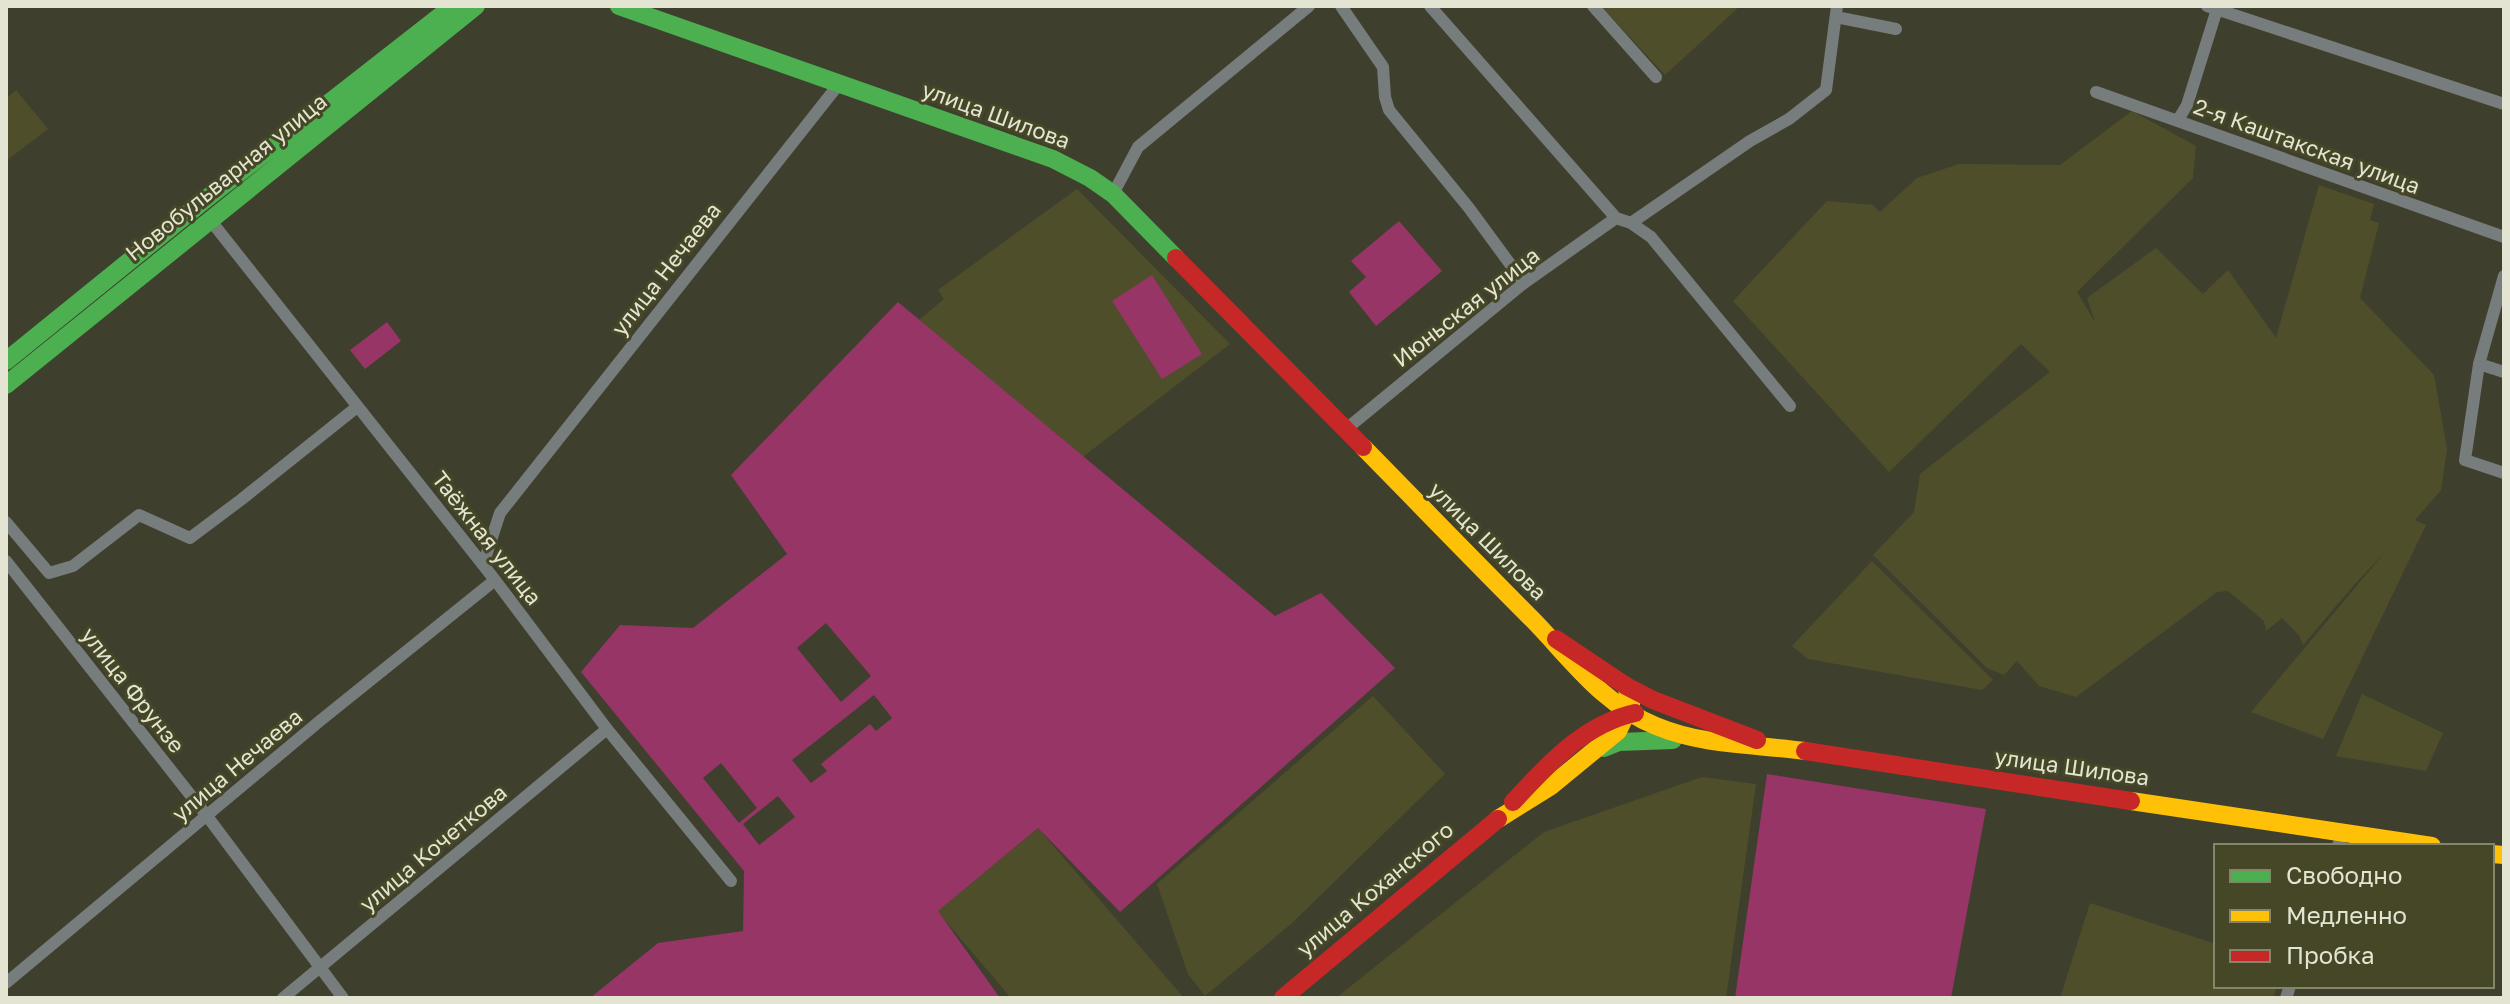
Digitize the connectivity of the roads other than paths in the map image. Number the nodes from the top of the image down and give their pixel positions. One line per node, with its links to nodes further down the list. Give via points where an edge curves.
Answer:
1 (453, 6): 23 (main road, Новобульварная улица)
2 (476, 6): 18 (main road, Новобульварная улица)
3 (619, 6): 12 (main road, улица Шилова)
4 (1309, 6): 16 (street, via 1138,147)
5 (1341, 6): 22 (street, via 1383,67 1389,110)
6 (1430, 6): 17 (street)
7 (1593, 6): 11 (street)
8 (2214, 7): 14 (street); 15 (street, via 2187,105)
9 (1836, 11): 10 (street); 19 (street, via 1826,90)
10 (1896, 29)
11 (1656, 77)
12 (839, 84): 16 (main road, улица Шилова, via 1062,163); 33 (street, улица Нечаева, via 500,513)
13 (2096, 92): 15 (street, 2-я Каштакская улица)
14 (2504, 104)
15 (2178, 120): 20 (street, 2-я Каштакская улица)
16 (1113, 194): 29 (main road, улица Шилова)
17 (1616, 218): 19 (street); 22 (street, Июньская улица)
18 (211, 221): 26 (main road, Новобульварная улица); 28 (street, Таёжная улица)
19 (1631, 223): 27 (street, via 1651,237)
20 (2504, 237)
21 (2504, 276): 24 (street)
22 (1524, 283): 29 (street, Июньская улица)
23 (6, 361)
24 (2479, 364): 25 (street); 30 (street, via 2465,460)
25 (2504, 372)
26 (6, 385)
27 (1790, 406)
28 (357, 407): 31 (street, via 190,538 139,515 73,566 49,573); 33 (street, Таёжная улица)
29 (1345, 430): 35 (main road, улица Шилова)
30 (2504, 473)
31 (6, 522)
32 (6, 561): 45 (street, улица Фрунзе)
33 (483, 565): 34 (street, Таёжная улица)
34 (495, 580): 40 (street, Таёжная улица); 45 (street, улица Нечаева)
35 (1544, 631): 36 (main road, улица Шилова); 37 (main road)
36 (1572, 667): 38 (main road, улица Шилова); 41 (main road, via 1597,709)
37 (1626, 686): 38 (main road, via 1631,696); 39 (main road)
38 (1628, 713): 39 (main road, via 1656,712); 41 (main road); 42 (main road, улица Шилова); 44 (main road, via 1618,731)
39 (1709, 722): 43 (main road)
40 (607, 729): 49 (street, Таёжная улица); 50 (street, улица Кочеткова)
41 (1587, 733): 46 (main road, via 1530,782)
42 (1704, 742): 43 (main road, улица Шилова); 44 (main road, via 1641,739)
43 (1776, 747): 47 (main road, улица Шилова, via 2212,812)
44 (1594, 752): 46 (main road)
45 (207, 816): 50 (street, улица Фрунзе); 51 (street, улица Нечаева)
46 (1499, 818): 54 (main road, улица Коханского)
47 (2340, 840): 48 (main road, улица Шилова)
48 (2401, 844)
49 (731, 881)
50 (320, 968): 52 (street, улица Кочеткова); 53 (street, улица Фрунзе)
51 (6, 983)
52 (283, 998)
53 (343, 998)
54 (1283, 998)

